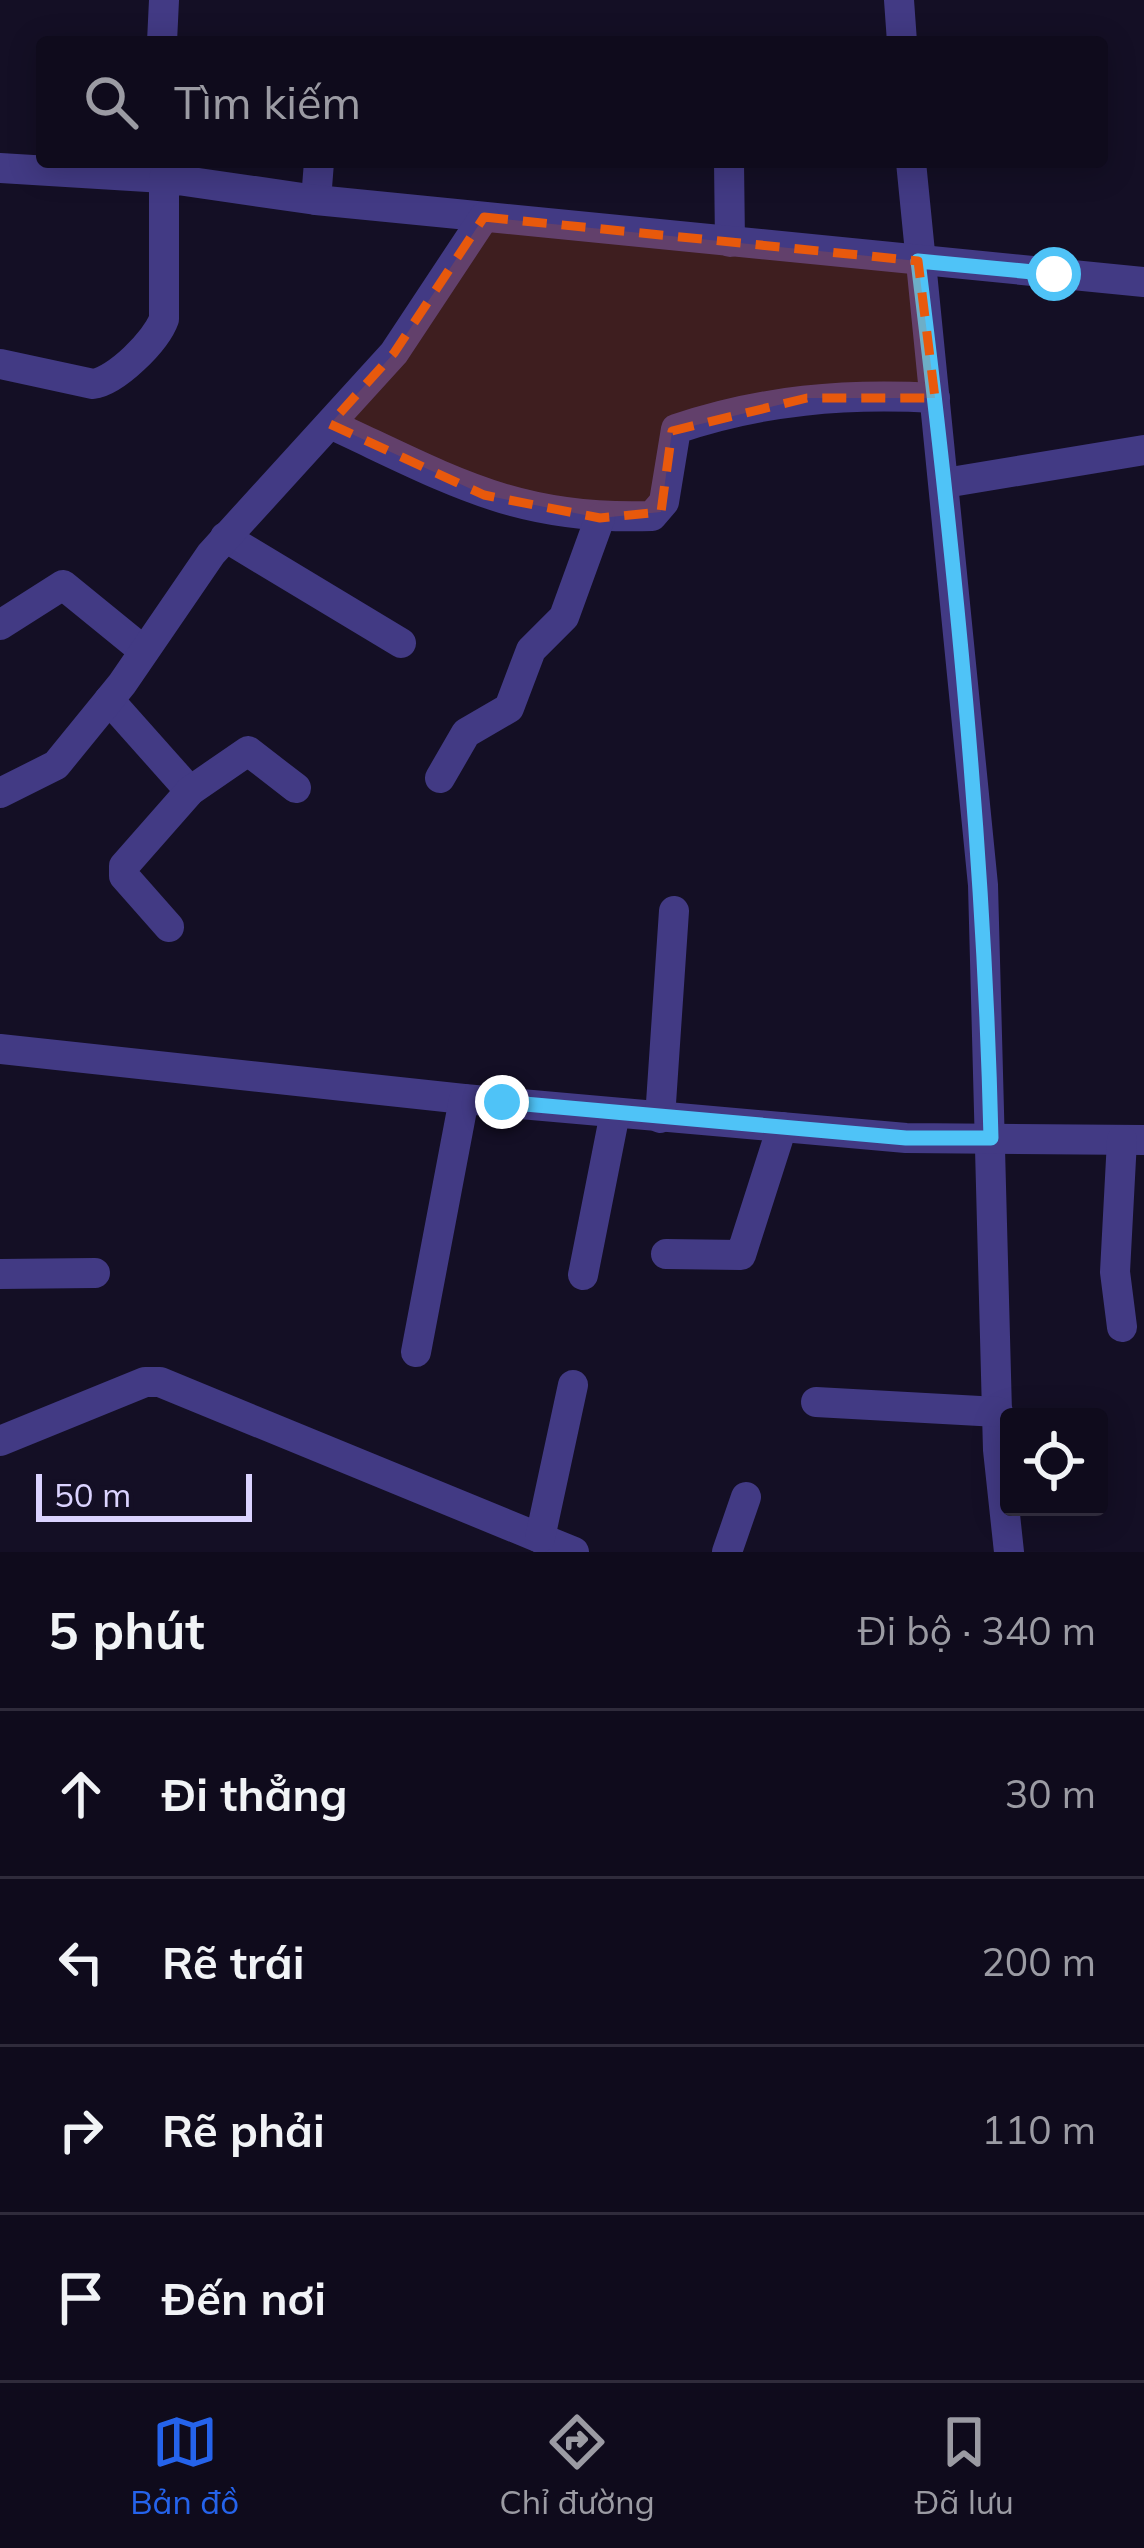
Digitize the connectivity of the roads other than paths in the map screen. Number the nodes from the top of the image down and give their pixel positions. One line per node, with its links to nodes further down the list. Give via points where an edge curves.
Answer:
1 (164, 0): 3 (street)
2 (899, 0): 4 (street)
3 (162, 36)
4 (902, 36)
5 (0, 167): 9 (street)
6 (319, 168): 10 (street)
7 (729, 168): 12 (street)
8 (911, 168): 13 (street)
9 (158, 172): 10 (street); 15 (street, via 158,336 93,385)
10 (316, 200): 11 (street)
11 (484, 217): 12 (street); 17 (street, via 394,353)
12 (730, 242): 13 (street)
13 (918, 261): 14 (street); 16 (street)
14 (1144, 282)
15 (2, 367)
16 (935, 398): 19 (street); 20 (street, via 807,398 676,429 661,512)
17 (330, 424): 20 (street, via 484,495); 21 (street)
18 (1144, 450): 19 (street)
19 (945, 483): 37 (street, via 983,885)
20 (600, 518): 26 (street, via 564,616 537,641 509,707 466,733)
21 (225, 537): 23 (street); 24 (street)
22 (0, 626): 24 (street, via 63,585)
23 (401, 643)
24 (144, 651): 25 (street)
25 (109, 700): 28 (street); 29 (street, via 56,765)
26 (440, 778)
27 (296, 788): 28 (street, via 248,751)
28 (190, 791): 31 (street, via 124,866)
29 (0, 793)
30 (674, 911): 35 (street)
31 (170, 928)
32 (0, 1049): 33 (street)
33 (464, 1099): 34 (street); 44 (street)
34 (615, 1113): 35 (street); 42 (street)
35 (660, 1118): 36 (street)
36 (782, 1127): 37 (street); 39 (street, via 741,1255)
37 (991, 1138): 38 (street); 47 (street)
38 (1133, 1140): 43 (street, via 1115,1272)
39 (666, 1254)
40 (95, 1273): 41 (street)
41 (0, 1274)
42 (583, 1276)
43 (1122, 1327)
44 (416, 1352)
45 (573, 1385): 50 (street)
46 (816, 1402): 47 (street)
47 (998, 1412): 53 (street)
48 (0, 1441): 50 (street, via 160,1382)
49 (746, 1497): 52 (street)
50 (540, 1538): 51 (street)
51 (574, 1552)
52 (727, 1552)
53 (1009, 1552)

